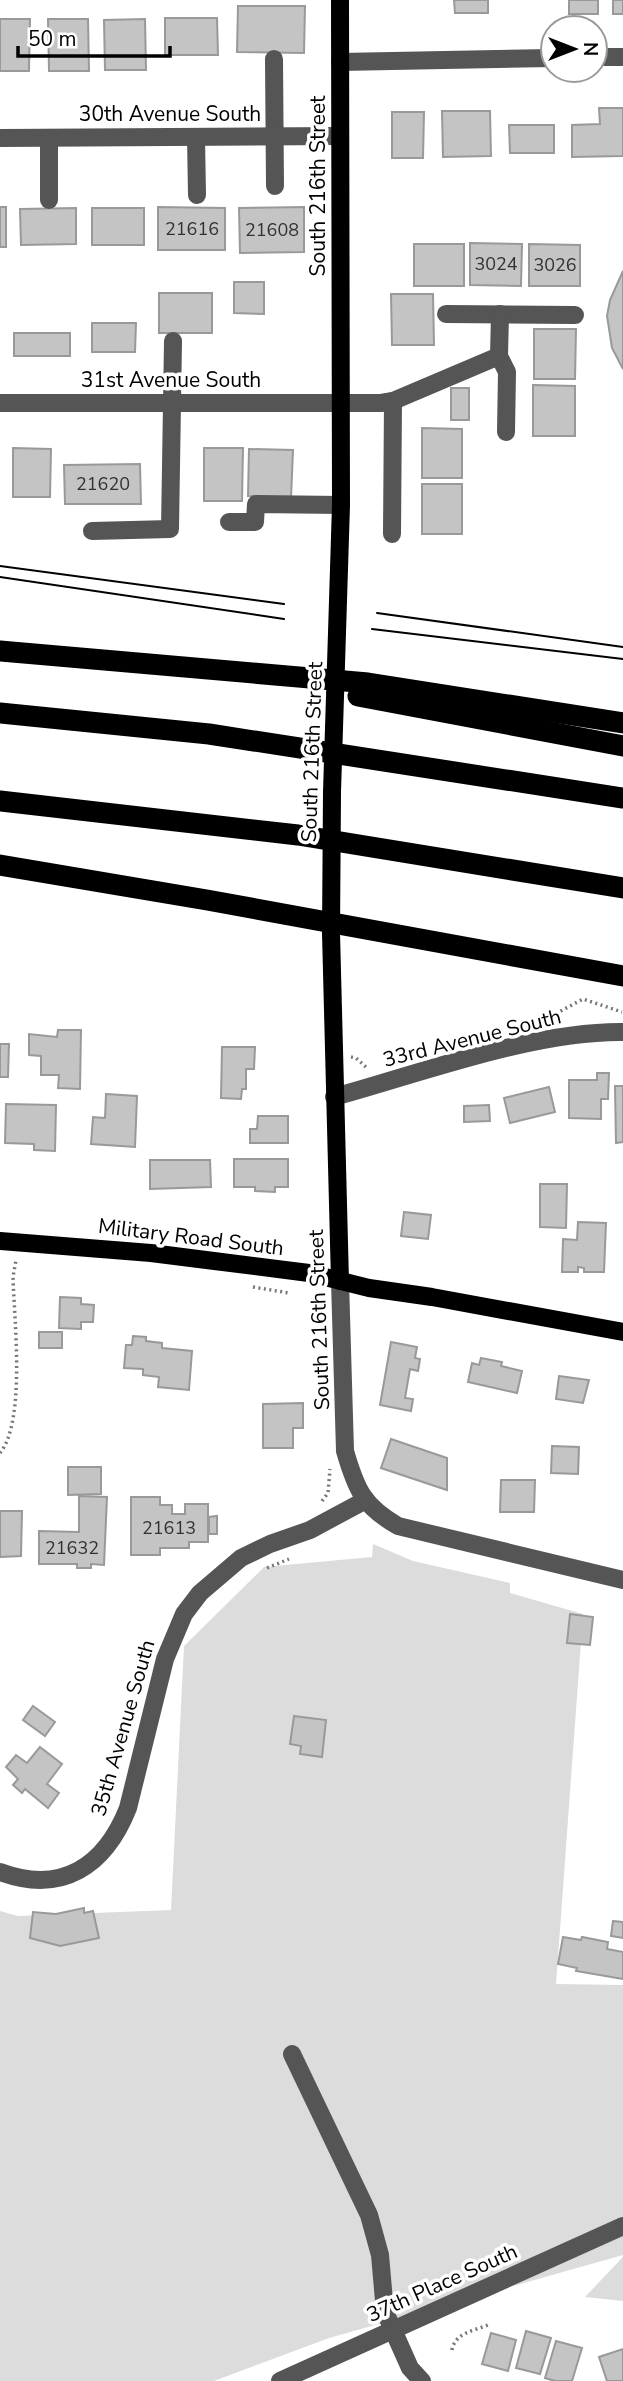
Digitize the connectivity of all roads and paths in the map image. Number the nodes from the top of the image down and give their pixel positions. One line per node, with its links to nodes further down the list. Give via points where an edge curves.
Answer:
1 (340, 0): 4 (main road, South 216th Street)
2 (539, 58): 4 (street)
3 (274, 59): 5 (street)
4 (340, 62): 6 (main road, South 216th Street)
5 (274, 136): 6 (street, 30th Avenue South); 7 (street, 30th Avenue South); 10 (street)
6 (339, 136): 19 (main road, South 216th Street)
7 (196, 137): 9 (street, 30th Avenue South); 11 (street)
8 (0, 138): 9 (street, 30th Avenue South)
9 (48, 138): 12 (street)
10 (275, 186)
11 (197, 195)
12 (49, 201)
13 (446, 314): 14 (street)
14 (500, 314): 15 (street); 17 (street)
15 (575, 315)
16 (173, 341): 21 (street)
17 (499, 356): 18 (street); 22 (street, via 507,372)
18 (393, 401): 19 (street, 31st Avenue South); 26 (street)
19 (342, 402): 21 (street, 31st Avenue South); 23 (main road, South 216th Street)
20 (0, 403): 21 (street, 31st Avenue South)
21 (173, 403): 25 (street, via 170,529)
22 (506, 432)
23 (341, 505): 24 (street, via 256,503 255,522); 38 (main road, South 216th Street, via 332,792)
24 (229, 522)
25 (92, 531)
26 (392, 534)
27 (0, 651): 28 (highway)
28 (54, 656): 30 (highway, via 368,683); 31 (highway, via 310,688)
29 (0, 713): 32 (highway, via 209,734)
30 (623, 723)
31 (623, 746)
32 (623, 799)
33 (0, 801): 35 (highway, via 298,835)
34 (0, 866): 36 (highway)
35 (623, 888)
36 (623, 976)
37 (623, 1032): 38 (street, 33rd Avenue South, via 527,1044)
38 (334, 1097): 41 (main road, South 216th Street)
39 (0, 1241): 41 (main road, Military Road South, via 150,1253)
40 (14, 1261): 43 (path, via 16,1397)
41 (340, 1281): 42 (main road, Military Road South); 44 (street, South 216th Street, via 345,1451)
42 (623, 1332)
43 (0, 1453)
44 (364, 1501): 47 (street, via 398,1525); 48 (street, 35th Avenue South, via 310,1530 241,1558 200,1593 184,1614 165,1659 128,1808 96,1859 80,1871 49,1879 31,1880)
45 (292, 1558): 46 (path)
46 (256, 1573)
47 (623, 1580)
48 (0, 1872)
49 (292, 2054): 52 (street, via 369,2215 380,2255 382,2303)
50 (623, 2226): 52 (street, 37th Place South)
51 (488, 2325): 53 (path, via 458,2336)
52 (392, 2330): 54 (street, 37th Place South); 55 (street, via 410,2368)
53 (452, 2350)
54 (280, 2381)
55 (422, 2381)

